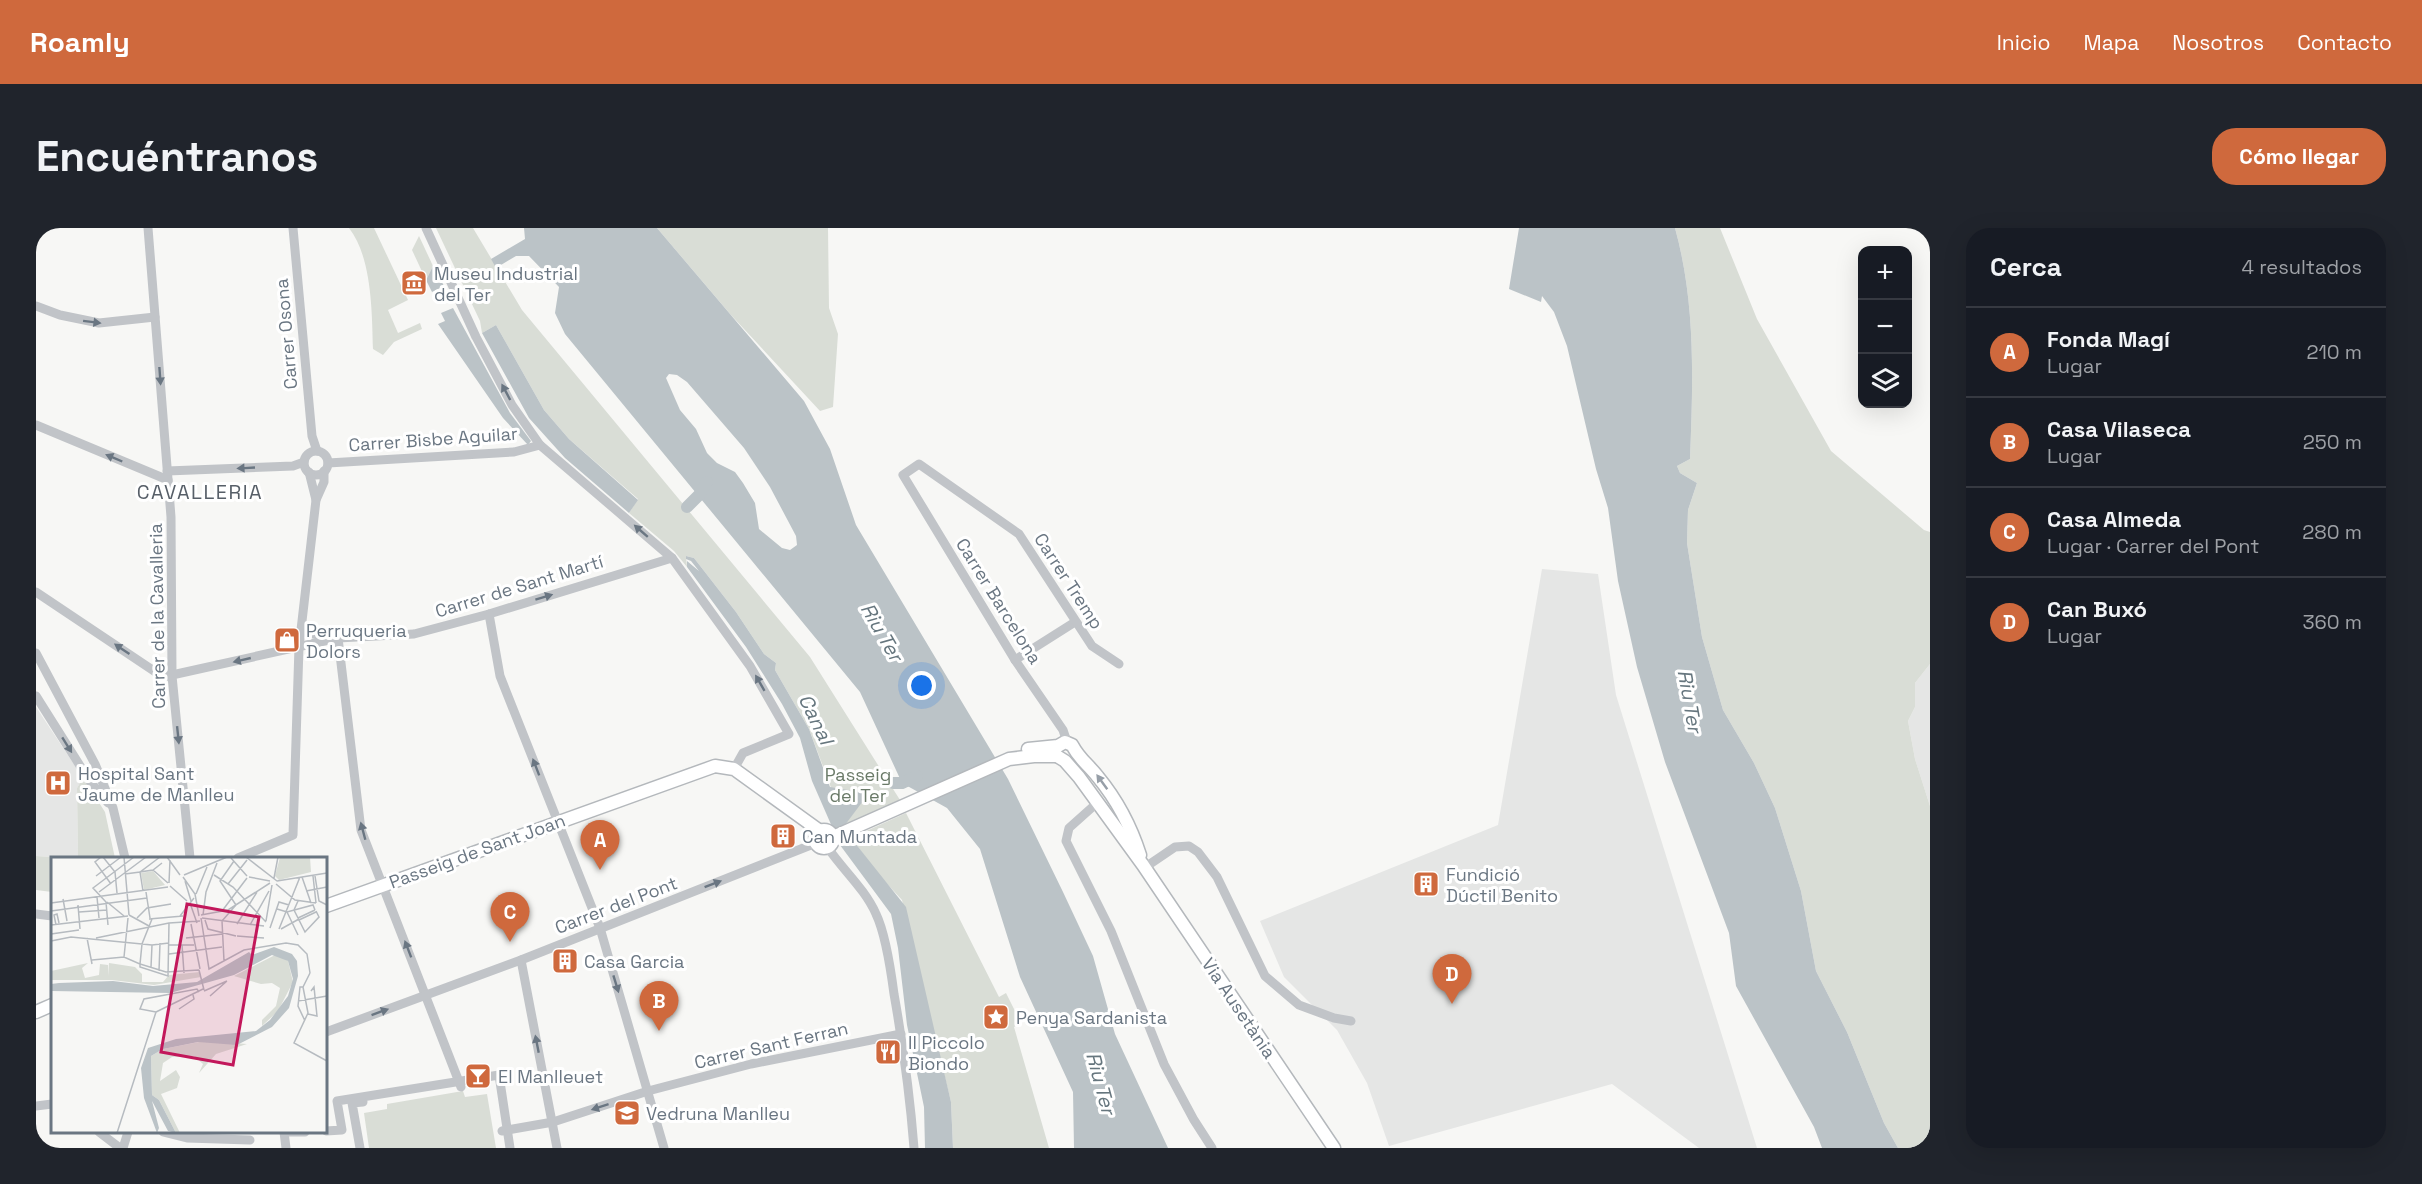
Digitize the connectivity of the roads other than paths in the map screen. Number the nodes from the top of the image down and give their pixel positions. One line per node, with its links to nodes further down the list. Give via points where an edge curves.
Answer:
1 (148, 228): 5 (street, Carrer de la Cavalleria)
2 (293, 228): 7 (street, Carrer Osona)
3 (426, 228): 8 (street, one-way to 3, via 512,405 476,337)
4 (36, 306): 5 (street, one-way to 5, via 99,323)
5 (155, 317): 14 (street, Carrer de la Cavalleria, one-way to 14)
6 (36, 425): 14 (street, one-way to 6)
7 (312, 436): 9 (street, Carrer Osona); 10 (street, Carrer Osona)
8 (540, 445): 11 (street, Carrer Bisbe Aguilar, via 514,452); 16 (street, one-way to 8)
9 (317, 451): 10 (street); 11 (street, via 325,455)
10 (305, 458): 12 (street); 14 (street, one-way to 14, via 293,466)
11 (326, 467): 12 (street, via 317,475); 15 (street)
12 (309, 472): 15 (street)
13 (903, 475): 19 (street, Carrer Tremp, via 919,465 1019,534); 24 (street, Carrer Barcelona)
14 (168, 476): 26 (street, Carrer de la Cavalleria, via 173,571)
15 (316, 500): 20 (street)
16 (672, 558): 18 (street, Carrer de Sant Martí, one-way to 16); 29 (street, one-way to 16, via 743,753 789,734 750,666)
17 (36, 592): 26 (street, one-way to 17, via 163,677)
18 (489, 614): 21 (street, Carrer de Sant Martí, via 414,634); 32 (street, one-way to 18, via 500,676)
19 (1075, 622): 24 (street); 25 (street, Carrer Tremp, via 1092,646)
20 (301, 632): 21 (street, Carrer de Sant Martí); 22 (street)
21 (338, 638): 22 (street, Carrer de Sant Martí); 38 (street, one-way to 21, via 361,830)
22 (299, 647): 26 (street, Carrer de Sant Martí, one-way to 26); 36 (street, via 293,835)
23 (36, 653): 31 (street, via 95,765)
24 (1015, 660): 28 (street, Carrer Barcelona, via 1063,730)
25 (1119, 664)
26 (172, 676): 35 (street, Carrer de la Cavalleria, one-way to 35)
27 (36, 696): 31 (street, one-way to 31, via 89,780)
28 (1064, 752): 30 (street, Via Ausetània); 33 (street, via 1022,751); 37 (street, Via Ausetània, one-way to 28, via 1126,819 1099,778)
29 (734, 768): 32 (street, Passeig de Sant Joan, via 708,768); 33 (street)
30 (1097, 803): 37 (street, Via Ausetània); 74 (street, via 1069,828 1066,841 1111,930 1164,1064)
31 (113, 808): 34 (street)
32 (557, 822): 38 (street, Passeig de Sant Joan); 42 (street)
33 (826, 839): 42 (street, Carrer del Pont, one-way to 33); 49 (street, via 877,914)
34 (125, 857)
35 (190, 857)
36 (240, 857)
37 (1144, 866): 47 (street, via 1175,847 1189,846 1198,852 1217,877 1265,976 1299,1005); 75 (street, Via Ausetània)
38 (383, 885): 39 (street, Passeig de Sant Joan); 44 (street, one-way to 38)
39 (327, 906)
40 (36, 914): 41 (street)
41 (51, 916)
42 (600, 928): 43 (street, Carrer del Pont); 51 (street, one-way to 51)
43 (521, 960): 44 (street, Carrer del Pont); 54 (street, one-way to 43)
44 (425, 995): 48 (street, Carrer del Pont, one-way to 44); 50 (street)
45 (51, 1005): 46 (street)
46 (36, 1012)
47 (1351, 1021)
48 (327, 1032)
49 (901, 1034): 51 (street, Carrer Sant Ferran, via 751,1064); 73 (street)
50 (460, 1084): 55 (street, via 499,1076); 56 (street, via 338,1101 342,1130); 68 (street, via 352,1103)
51 (648, 1091): 54 (street, Carrer Sant Ferran, one-way to 54); 72 (street)
52 (51, 1104): 53 (street)
53 (36, 1106)
54 (553, 1122): 55 (street, Carrer Sant Ferran); 71 (street)
55 (505, 1130): 69 (street); 70 (street)
56 (327, 1131)
57 (102, 1133): 66 (street)
58 (127, 1133): 66 (street)
59 (166, 1133): 64 (street)
60 (279, 1133): 67 (street)
61 (284, 1133): 67 (street)
62 (250, 1140): 64 (street)
63 (36, 1142): 65 (street)
64 (187, 1143)
65 (43, 1148)
66 (121, 1148)
67 (283, 1148)
68 (360, 1148)
69 (505, 1148)
70 (510, 1148)
71 (557, 1148)
72 (664, 1148)
73 (914, 1148)
74 (1212, 1148)
75 (1334, 1148)

